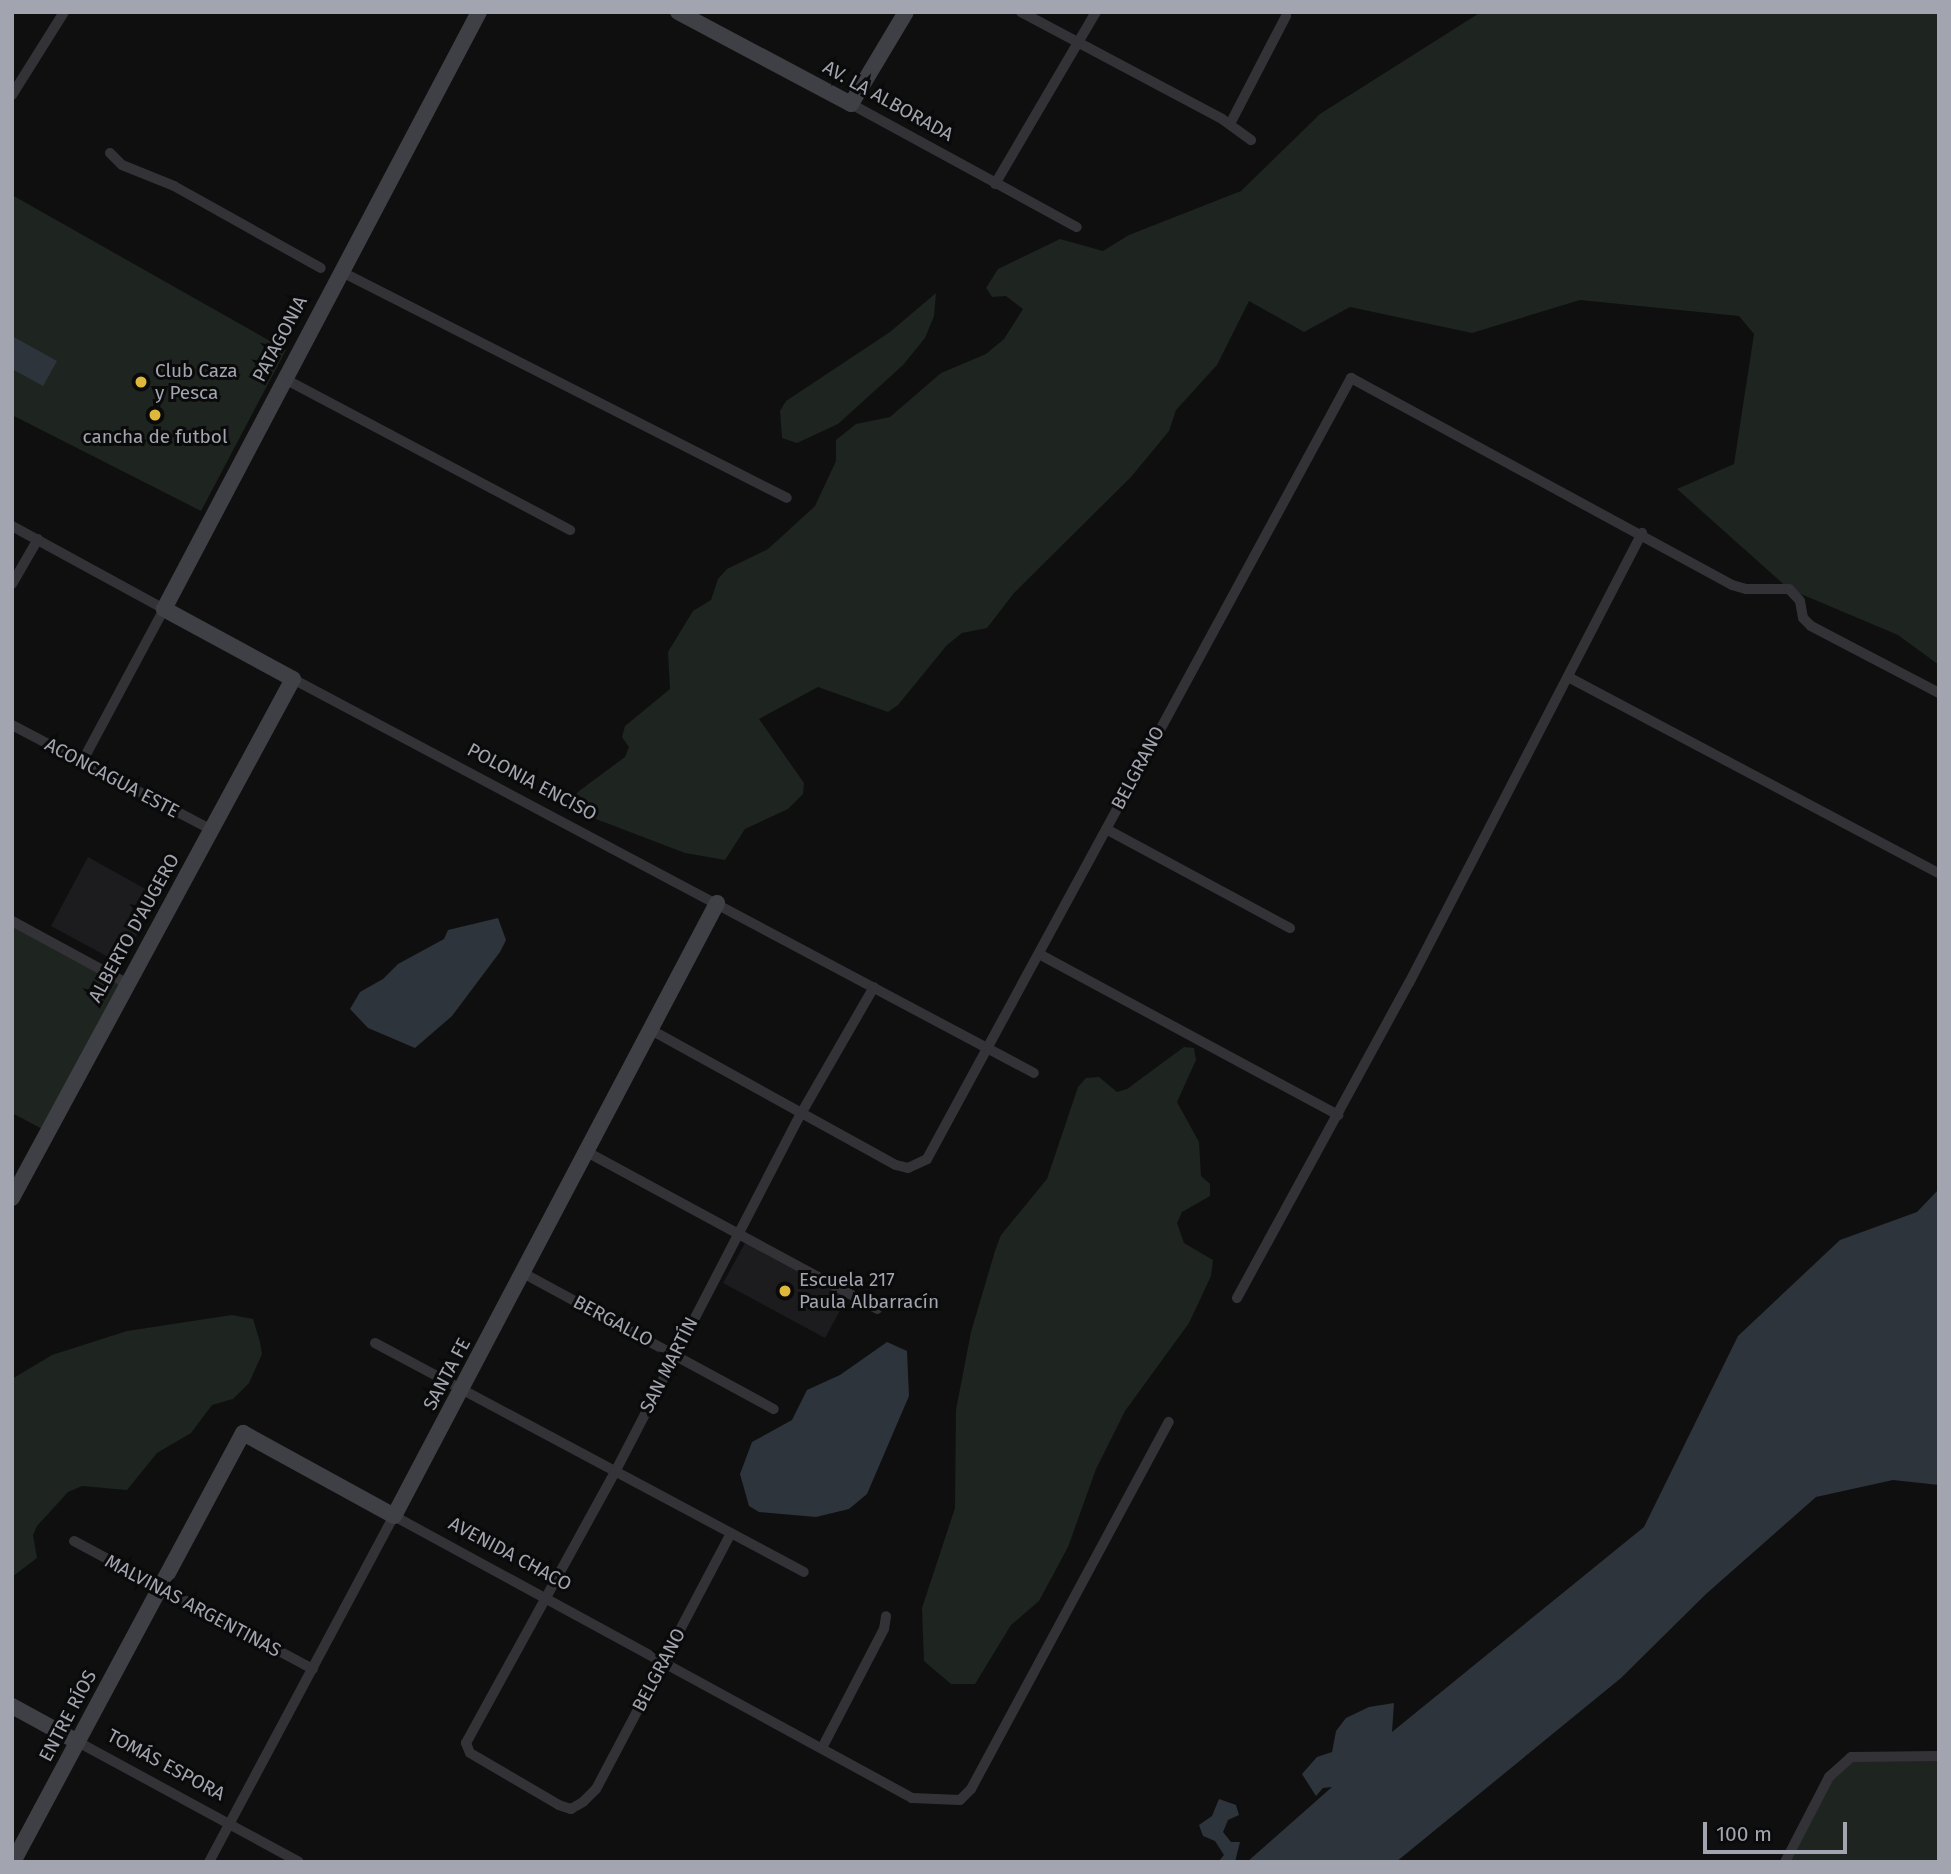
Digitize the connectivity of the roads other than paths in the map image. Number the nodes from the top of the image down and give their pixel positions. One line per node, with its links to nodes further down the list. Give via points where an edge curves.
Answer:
1 (64, 12): 9 (street)
2 (479, 12): 16 (main road, PATAGONIA)
3 (678, 12): 10 (main road, AV. LA ALBORADA)
4 (906, 12): 10 (main road)
5 (1021, 12): 8 (street)
6 (1096, 12): 8 (street)
7 (1286, 16): 11 (street)
8 (1079, 42): 11 (street); 14 (street)
9 (12, 96)
10 (851, 104): 14 (street, AV. LA ALBORADA)
11 (1230, 124): 12 (street)
12 (1251, 140)
13 (110, 153): 16 (street, via 122,165 174,186)
14 (995, 184): 15 (street, AV. LA ALBORADA)
15 (1077, 228)
16 (331, 272): 17 (main road, PATAGONIA); 18 (street)
17 (283, 378): 20 (street); 24 (main road, PATAGONIA)
18 (787, 498)
19 (12, 526): 22 (street, POLONIA ENCISO)
20 (570, 530)
21 (1642, 533): 25 (street); 27 (street, via 1732,585 1788,589 1800,601 1803,618 1811,626); 30 (street, BELGRANO, via 1351,378)
22 (38, 539): 23 (street); 24 (street, POLONIA ENCISO)
23 (12, 584)
24 (164, 609): 26 (main road, POLONIA ENCISO); 29 (street, PATAGONIA)
25 (1570, 678): 32 (street, via 1788,789); 43 (street, via 1469,860)
26 (293, 679): 31 (main road, ALBERTO D'AUGERO); 33 (street, POLONIA ENCISO)
27 (1939, 693)
28 (12, 725): 29 (street, ACONCAGUA ESTE)
29 (82, 762): 31 (street, ACONCAGUA ESTE)
30 (1106, 829): 35 (street); 36 (street, BELGRANO)
31 (212, 830): 37 (main road, ALBERTO D'AUGERO)
32 (1939, 873)
33 (717, 903): 38 (street, POLONIA ENCISO); 39 (main road, SANTA FE)
34 (12, 920): 37 (street)
35 (1290, 928)
36 (1039, 954): 40 (street, BELGRANO); 43 (street)
37 (128, 984): 45 (main road, ALBERTO D'AUGERO)
38 (874, 987): 40 (street, POLONIA ENCISO); 42 (street, SAN MARTÍN)
39 (653, 1031): 42 (street); 44 (main road, SANTA FE)
40 (988, 1047): 41 (street, POLONIA ENCISO); 42 (street, BELGRANO, via 927,1159 908,1168)
41 (1034, 1073)
42 (802, 1112): 46 (street, SAN MARTÍN)
43 (1338, 1115): 48 (street)
44 (587, 1152): 46 (street); 47 (main road, SANTA FE)
45 (12, 1198)
46 (738, 1232): 49 (street); 51 (street, SAN MARTÍN)
47 (525, 1274): 51 (street, BERGALLO); 52 (main road, SANTA FE)
48 (1237, 1297)
49 (877, 1309)
50 (374, 1343): 52 (street)
51 (674, 1354): 53 (street, BERGALLO); 55 (street, SAN MARTÍN)
52 (462, 1391): 55 (street); 56 (main road, SANTA FE)
53 (774, 1409)
54 (1169, 1422): 67 (street, AVENIDA CHACO, via 971,1789 953,1801 912,1798)
55 (614, 1474): 57 (street); 61 (street, SAN MARTÍN)
56 (394, 1516): 60 (main road, AVENIDA CHACO, via 243,1433); 61 (street, AVENIDA CHACO); 64 (street, SANTA FE)
57 (730, 1535): 59 (street); 63 (street, BELGRANO)
58 (74, 1542): 60 (street, MALVINAS ARGENTINAS)
59 (804, 1572)
60 (159, 1589): 64 (street, MALVINAS ARGENTINAS); 66 (main road, ENTRE RÍOS)
61 (547, 1597): 63 (street, AVENIDA CHACO); 69 (street, SAN MARTÍN, via 466,1743 478,1761 559,1805 571,1809)
62 (886, 1616): 67 (street, via 884,1629)
63 (665, 1660): 67 (street, AVENIDA CHACO); 69 (street, BELGRANO, via 596,1790)
64 (313, 1669): 70 (street, SANTA FE)
65 (12, 1706): 66 (main road, TOMÁS ESPORA)
66 (78, 1742): 70 (street, TOMÁS ESPORA); 71 (main road, ENTRE RÍOS)
67 (822, 1748)
68 (1939, 1756): 74 (street, via 1851,1757 1829,1777)
69 (583, 1802)
70 (230, 1823): 72 (street, SANTA FE); 73 (street, TOMÁS ESPORA)
71 (13, 1862)
72 (209, 1862)
73 (299, 1862)
74 (1785, 1862)

